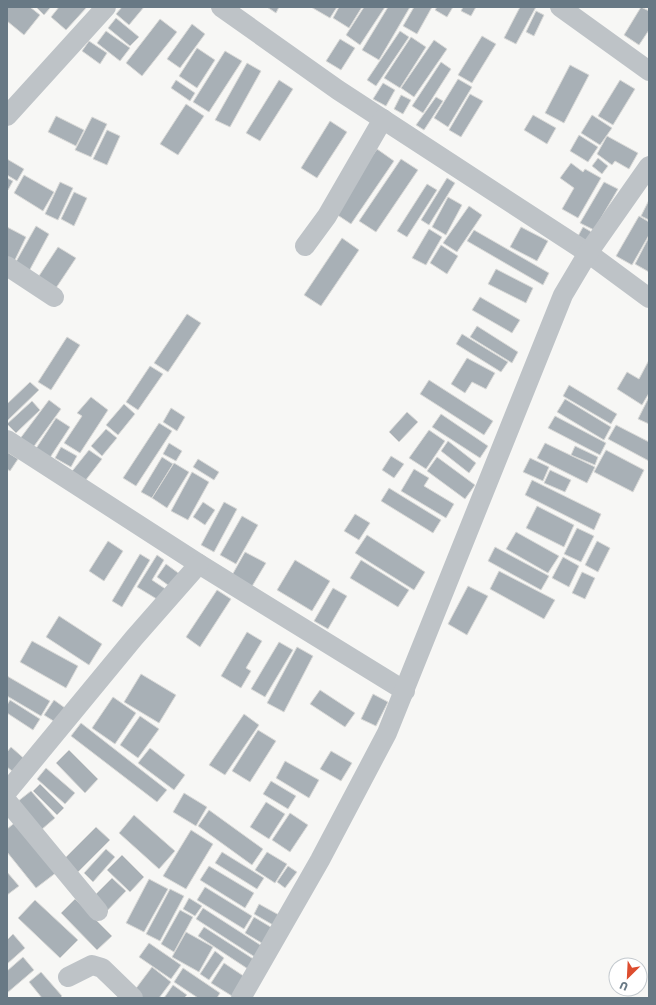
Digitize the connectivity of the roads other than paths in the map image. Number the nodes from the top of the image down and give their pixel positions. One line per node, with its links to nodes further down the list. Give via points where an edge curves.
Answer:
1 (106, 7): 5 (street)
2 (221, 7): 6 (street)
3 (560, 7): 4 (street)
4 (649, 71)
5 (7, 116)
6 (383, 119): 8 (street, via 327,216); 9 (street)
7 (649, 166): 9 (street)
8 (305, 246)
9 (588, 252): 12 (street); 15 (street, via 563,294 546,334)
10 (7, 266): 11 (street)
11 (54, 297)
12 (649, 298)
13 (7, 440): 14 (street)
14 (199, 564): 15 (street); 16 (street, via 134,638)
15 (405, 691): 21 (street, via 387,733 334,833)
16 (7, 792)
17 (7, 801): 18 (street)
18 (98, 910)
19 (68, 977): 20 (street, via 92,965 102,968)
20 (133, 998)
21 (242, 998)

